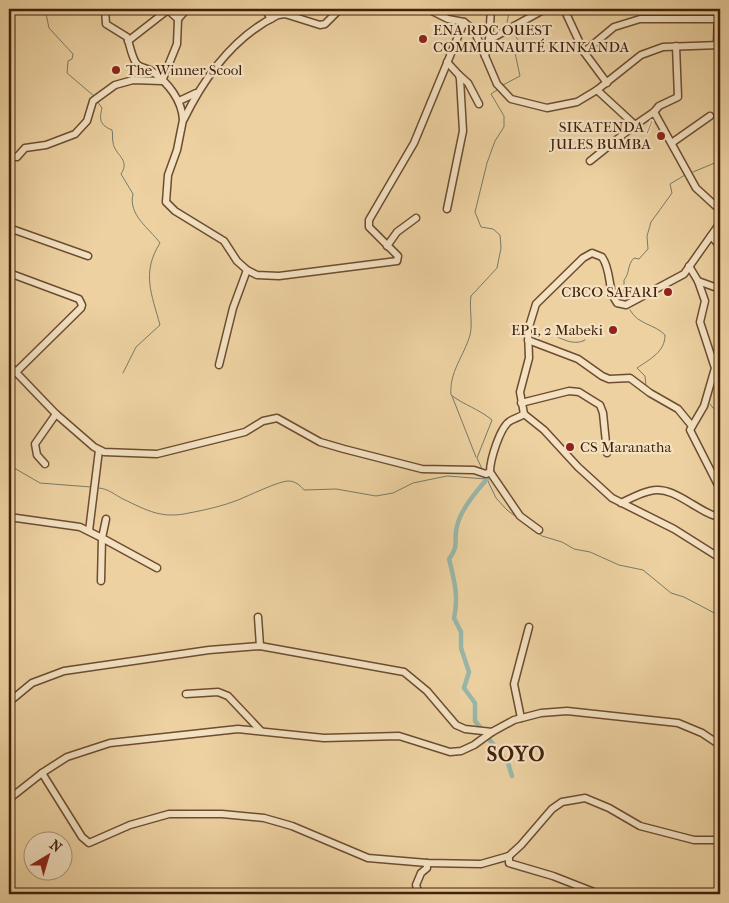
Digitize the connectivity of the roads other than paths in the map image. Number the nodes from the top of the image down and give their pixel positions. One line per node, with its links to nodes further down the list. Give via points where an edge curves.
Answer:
1 (105, 9): 18 (street, via 106,24 125,34)
2 (169, 9): 13 (street); 18 (street)
3 (187, 9): 13 (street)
4 (265, 9): 14 (street)
5 (297, 9): 12 (street)
6 (340, 9): 12 (street, via 320,25)
7 (428, 9): 16 (street, via 448,19)
8 (491, 9): 17 (street)
9 (545, 9): 17 (street)
10 (564, 9): 21 (street)
11 (718, 9): 15 (street)
12 (292, 17): 14 (street, via 285,14)
13 (178, 19): 25 (street, via 177,44)
14 (271, 19): 28 (street, via 231,48)
15 (718, 19): 19 (street); 21 (street, via 640,19 614,27)
16 (464, 22): 22 (street, via 481,41); 23 (street)
17 (489, 40): 22 (street)
18 (128, 41): 25 (street, via 138,65 154,72)
19 (718, 45): 20 (street)
20 (676, 46): 26 (street, via 640,55); 31 (street, via 679,95)
21 (584, 52): 26 (street)
22 (485, 58): 27 (street, via 497,84 516,102 547,108 577,102)
23 (447, 62): 24 (street); 44 (street, via 414,143 369,220 369,227)
24 (459, 74): 30 (street); 38 (street, via 463,131)
25 (162, 81): 29 (street); 36 (street, via 133,80 115,85 93,101 86,121 75,134 46,145 25,148 18,157)
26 (606, 83): 27 (street)
27 (597, 90): 34 (street)
28 (197, 92): 29 (street); 33 (street)
29 (179, 101): 33 (street)
30 (479, 104)
31 (654, 112): 34 (street); 35 (street)
32 (710, 116): 35 (street)
33 (183, 120): 48 (street, via 168,175 166,202 224,242)
34 (635, 125): 37 (street)
35 (673, 142): 39 (street, via 696,188)
36 (9, 156)
37 (590, 161)
38 (447, 209)
39 (720, 210)
40 (416, 218): 44 (street, via 397,232)
41 (720, 223): 43 (street)
42 (9, 228): 46 (street)
43 (711, 236): 45 (street); 47 (street)
44 (387, 246): 48 (street, via 398,256 397,261 279,276 257,275)
45 (720, 246)
46 (88, 256)
47 (689, 266): 50 (street); 52 (street, via 674,281 621,305 614,299 606,262 592,253 540,298 528,330)
48 (247, 270): 54 (street, via 233,308)
49 (9, 273): 55 (street, via 79,300 82,304)
50 (698, 280): 51 (street); 59 (street, via 705,306 700,322 715,368)
51 (720, 290)
52 (528, 340): 56 (street, via 529,358); 60 (street, via 578,359 609,379 630,378)
53 (9, 365): 55 (street)
54 (220, 365)
55 (16, 372): 57 (street)
56 (521, 403): 58 (street); 63 (street, via 568,391 579,392 600,405)
57 (56, 414): 62 (street); 64 (street, via 35,444 37,455)
58 (524, 414): 65 (street, via 510,421 502,432); 67 (street, via 544,430 603,491)
59 (700, 415): 60 (street); 61 (street)
60 (684, 416): 61 (street)
61 (692, 426): 66 (street, via 693,437)
62 (99, 450): 65 (street, via 157,454 245,432 263,421 277,418 320,442 344,449 422,469); 72 (street)
63 (607, 453)
64 (45, 464)
65 (486, 473): 71 (street, via 520,516)
66 (720, 489)
67 (621, 503): 68 (street, via 664,488); 74 (street)
68 (720, 517)
69 (9, 518): 72 (street, via 60,523)
70 (106, 519): 73 (street)
71 (540, 530)
72 (89, 531): 73 (street)
73 (102, 538): 75 (street); 76 (street)
74 (720, 558)
75 (157, 568)
76 (101, 581)
77 (258, 617): 79 (street)
78 (529, 627): 82 (street, via 514,684)
79 (260, 646): 81 (street, via 209,650 64,672 32,683); 84 (street, via 404,672 427,691 456,725)
80 (186, 694): 83 (street, via 218,692 228,696)
81 (9, 702)
82 (521, 718): 84 (street); 85 (street, via 567,711 678,722)
83 (261, 731): 84 (street, via 324,738 399,736 450,752 474,745); 86 (street, via 238,729 110,743 67,756)
84 (492, 732)
85 (720, 745)
86 (42, 773): 87 (street); 90 (street, via 89,843 130,825 169,814 222,814 264,818 292,826 368,858)
87 (9, 799)
88 (720, 841): 89 (street, via 694,840 640,826 585,798 562,802 552,808)
89 (509, 856): 90 (street, via 481,864); 92 (street, via 509,863 516,866)
90 (427, 863): 91 (street, via 416,885)
91 (419, 894)
92 (599, 894)

